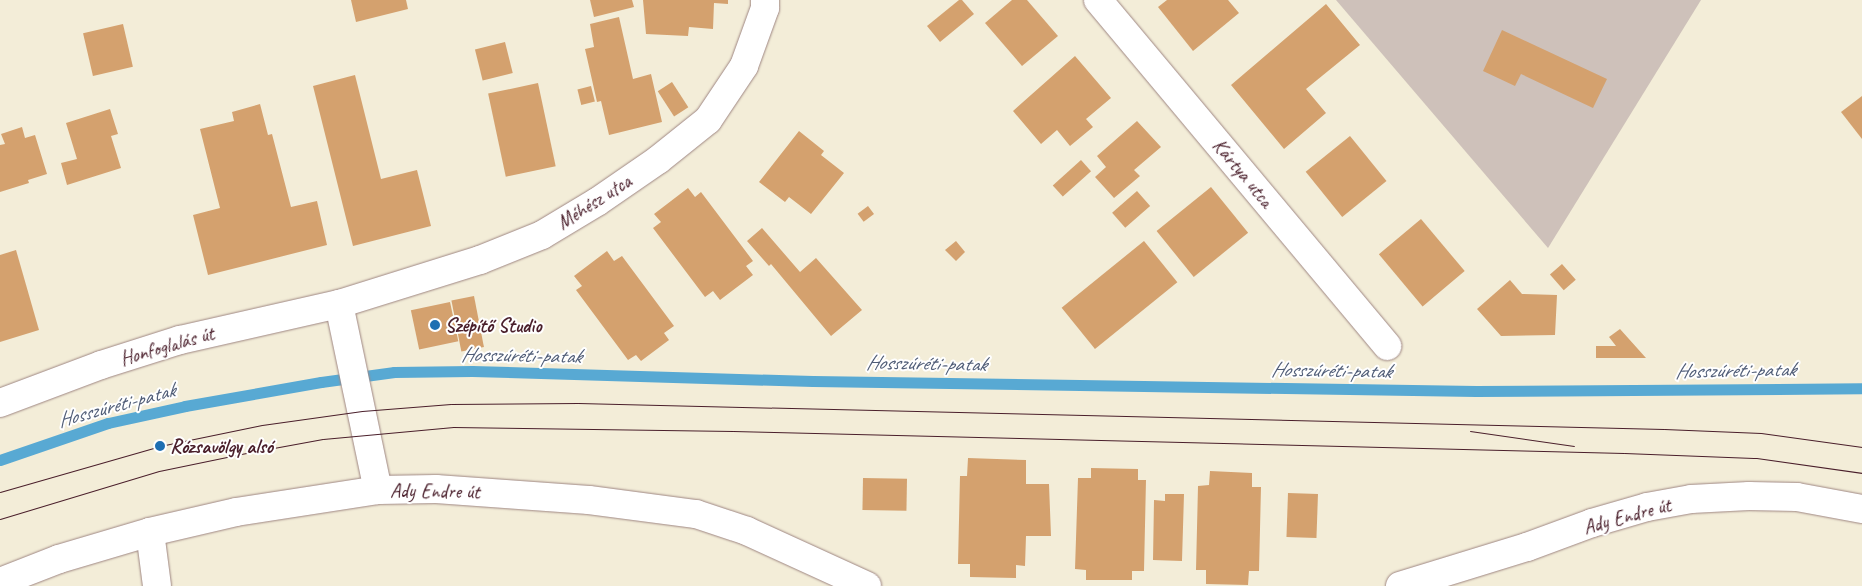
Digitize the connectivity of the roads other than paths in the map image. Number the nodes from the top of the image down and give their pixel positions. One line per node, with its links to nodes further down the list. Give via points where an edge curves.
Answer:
1 (765, 0): 3 (street, Méhész utca, via 744,66 708,120 658,160 542,235 480,260)
2 (1098, 0): 4 (street, Kártya utca)
3 (339, 304): 5 (street, Honfoglalás út, via 180,340 101,365); 6 (street)
4 (1386, 346)
5 (0, 404)
6 (378, 490): 8 (street, Ady Endre út, via 236,512); 11 (street, Ady Endre út, via 436,489 589,500 696,514 747,531)
7 (1862, 509): 12 (street, Ady Endre út, via 1797,497 1691,499 1592,523)
8 (150, 532): 9 (street, Ady Endre út, via 59,559); 10 (street)
9 (0, 582)
10 (157, 586)
11 (867, 586)
12 (1400, 586)

